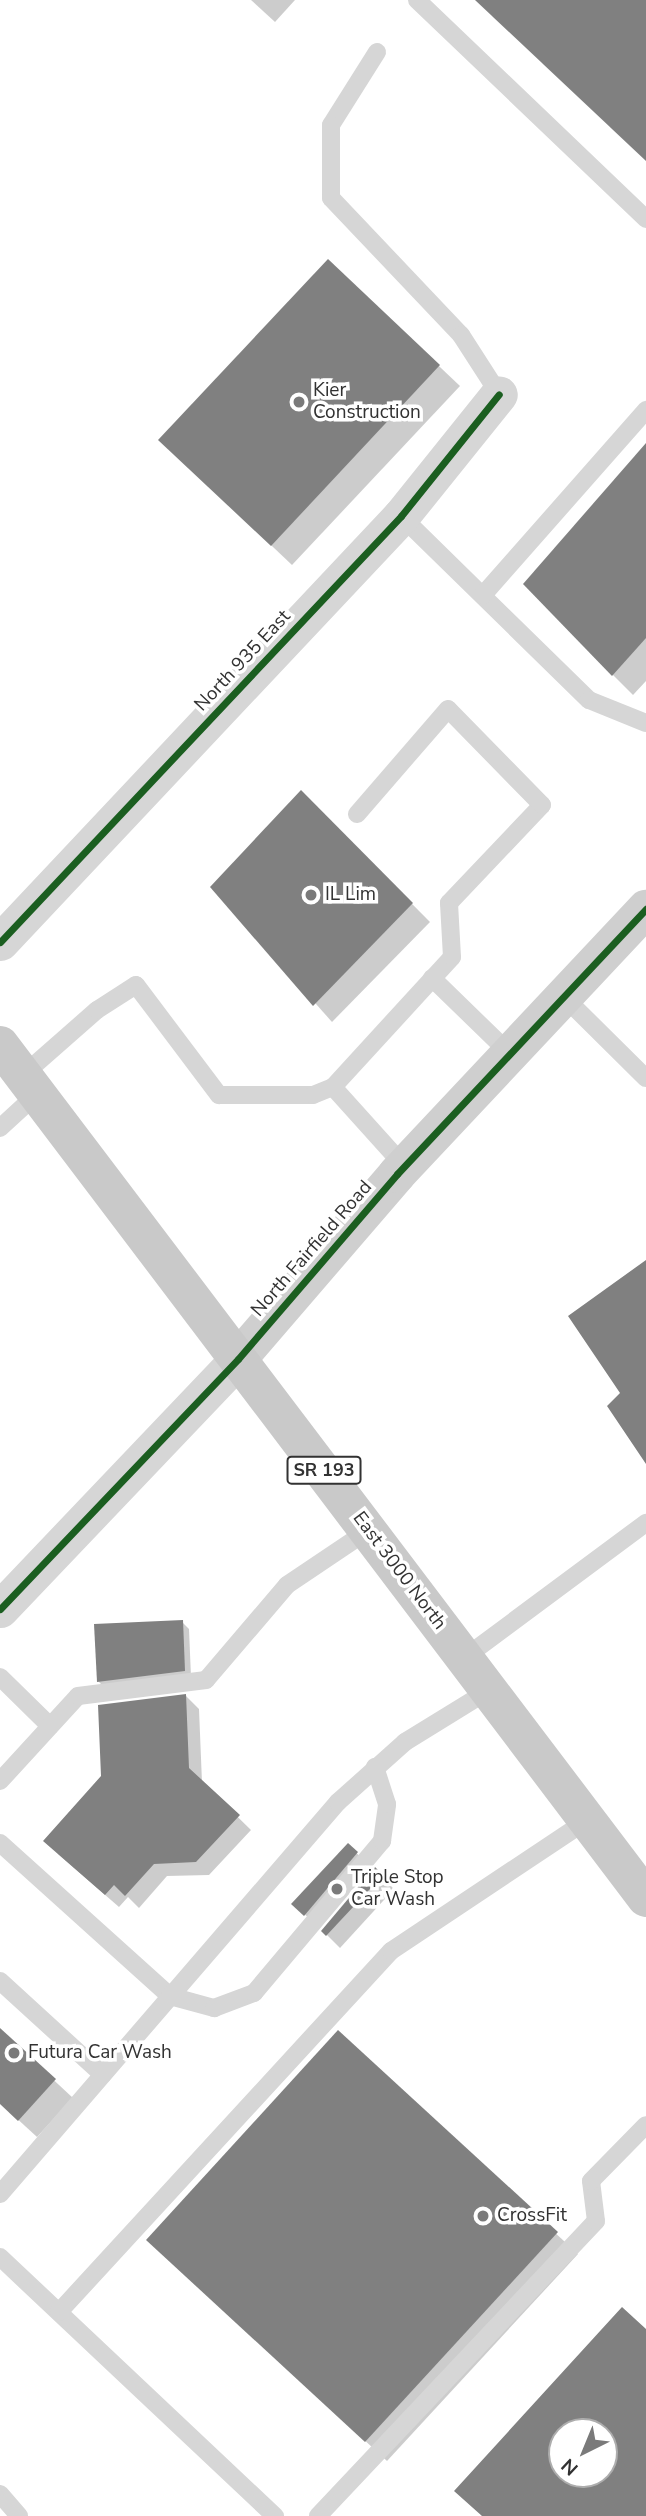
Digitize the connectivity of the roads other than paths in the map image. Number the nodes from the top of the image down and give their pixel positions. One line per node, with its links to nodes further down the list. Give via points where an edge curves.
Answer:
1 (417, 0): 3 (lane)
2 (377, 52): 4 (lane, via 331,125 331,198 460,335)
3 (646, 219)
4 (499, 394): 6 (street, North 935 East)
5 (646, 410): 7 (lane)
6 (401, 516): 7 (lane); 11 (street, North 935 East)
7 (482, 595): 8 (lane, via 589,700)
8 (645, 720)
9 (357, 814): 12 (lane, via 448,709 542,805 449,903 452,957)
10 (646, 909): 13 (main road, North Fairfield Road)
11 (0, 942)
12 (432, 978): 15 (lane); 18 (lane)
13 (562, 995): 15 (main road, North Fairfield Road); 16 (lane)
14 (0, 1045): 17 (main road, East 3000 North / SR 193)
15 (509, 1053): 20 (main road, North Fairfield Road)
16 (646, 1078)
17 (30, 1084): 18 (lane, via 97,1010 136,985 219,1095 313,1095); 19 (lane); 21 (main road, East 3000 North / SR 193)
18 (333, 1087): 20 (lane)
19 (0, 1128)
20 (405, 1167): 21 (main road, North Fairfield Road)
21 (238, 1359): 23 (main road, East 3000 North / SR 193); 24 (street, North Fairfield Road)
22 (646, 1523): 25 (lane)
23 (369, 1530): 25 (main road, East 3000 North / SR 193); 28 (lane, via 287,1585 206,1681 78,1696)
24 (0, 1609)
25 (464, 1658): 27 (main road, East 3000 North / SR 193)
26 (0, 1677): 28 (lane)
27 (488, 1690): 29 (lane); 31 (main road, East 3000 North / SR 193)
28 (50, 1726): 30 (lane)
29 (374, 1767): 35 (lane, via 338,1802); 35 (lane, via 387,1804 382,1841 254,1993 214,2008)
30 (0, 1781)
31 (586, 1821): 33 (main road, East 3000 North / SR 193); 40 (lane, via 391,1951)
32 (0, 1843): 35 (lane)
33 (646, 1898)
34 (0, 1981): 36 (lane)
35 (170, 1996): 36 (lane)
36 (103, 2075): 38 (lane)
37 (646, 2125): 44 (lane, via 591,2181 596,2221)
38 (0, 2194)
39 (0, 2257): 40 (lane)
40 (58, 2312): 43 (lane)
41 (0, 2494): 42 (lane)
42 (19, 2516)
43 (275, 2516)
44 (318, 2516)

